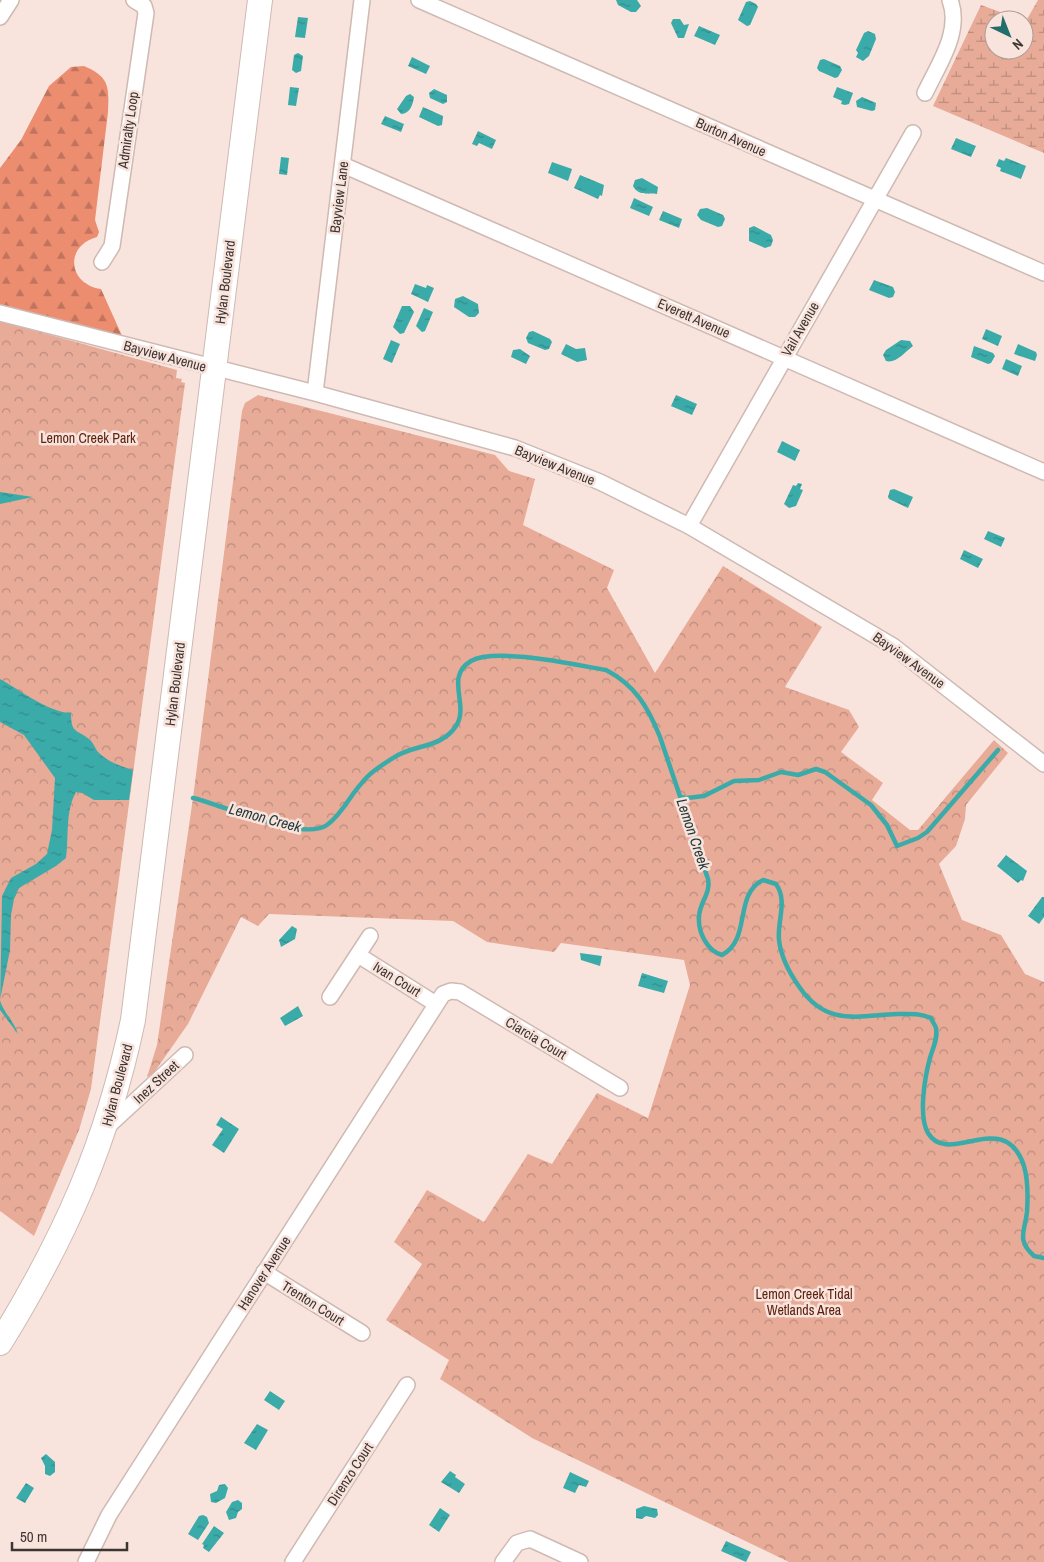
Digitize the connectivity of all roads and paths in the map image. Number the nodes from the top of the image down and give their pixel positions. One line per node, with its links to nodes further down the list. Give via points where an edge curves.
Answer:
1 (11, 0): 7 (street)
2 (134, 0): 12 (street, Admiralty Loop, via 144,6 146,13 112,246)
3 (260, 0): 16 (main road, Hylan Boulevard)
4 (362, 0): 10 (street, Bayview Lane)
5 (419, 0): 11 (street, Burton Avenue)
6 (950, 0): 8 (street, via 954,20 952,34)
7 (0, 17)
8 (925, 93)
9 (913, 133): 11 (street, Vail Avenue)
10 (343, 165): 15 (street, Everett Avenue); 17 (street, Bayview Lane)
11 (875, 201): 13 (street, Burton Avenue); 15 (street, Vail Avenue)
12 (102, 262)
13 (1044, 273)
14 (0, 313): 16 (street, Bayview Avenue)
15 (783, 358): 18 (street, Everett Avenue); 19 (street, Vail Avenue)
16 (215, 369): 17 (street, Bayview Avenue); 28 (main road, Hylan Boulevard, via 133,1020)
17 (315, 393): 19 (street, Bayview Avenue, via 515,448 600,482)
18 (1044, 472)
19 (689, 526): 20 (street, Bayview Avenue, via 893,646)
20 (1044, 764)
21 (370, 936): 22 (street, Ivan Court)
22 (358, 954): 24 (street, Ivan Court); 25 (street, Ivan Court)
23 (451, 990): 25 (street, Hanover Avenue, via 443,994); 27 (street, Ciarcia Court, via 460,992)
24 (330, 997)
25 (436, 1004): 29 (street, Hanover Avenue)
26 (185, 1056): 28 (street, Inez Street)
27 (620, 1088)
28 (105, 1129): 31 (main road, Hylan Boulevard, via 66,1226)
29 (264, 1272): 30 (street, Trenton Court); 33 (street, Hanover Avenue, via 109,1515)
30 (362, 1334)
31 (1, 1338)
32 (407, 1386): 34 (street, Direnzo Court)
33 (86, 1562)
34 (293, 1562)
35 (503, 1562): 36 (street, via 517,1543 530,1539)
36 (580, 1562)

